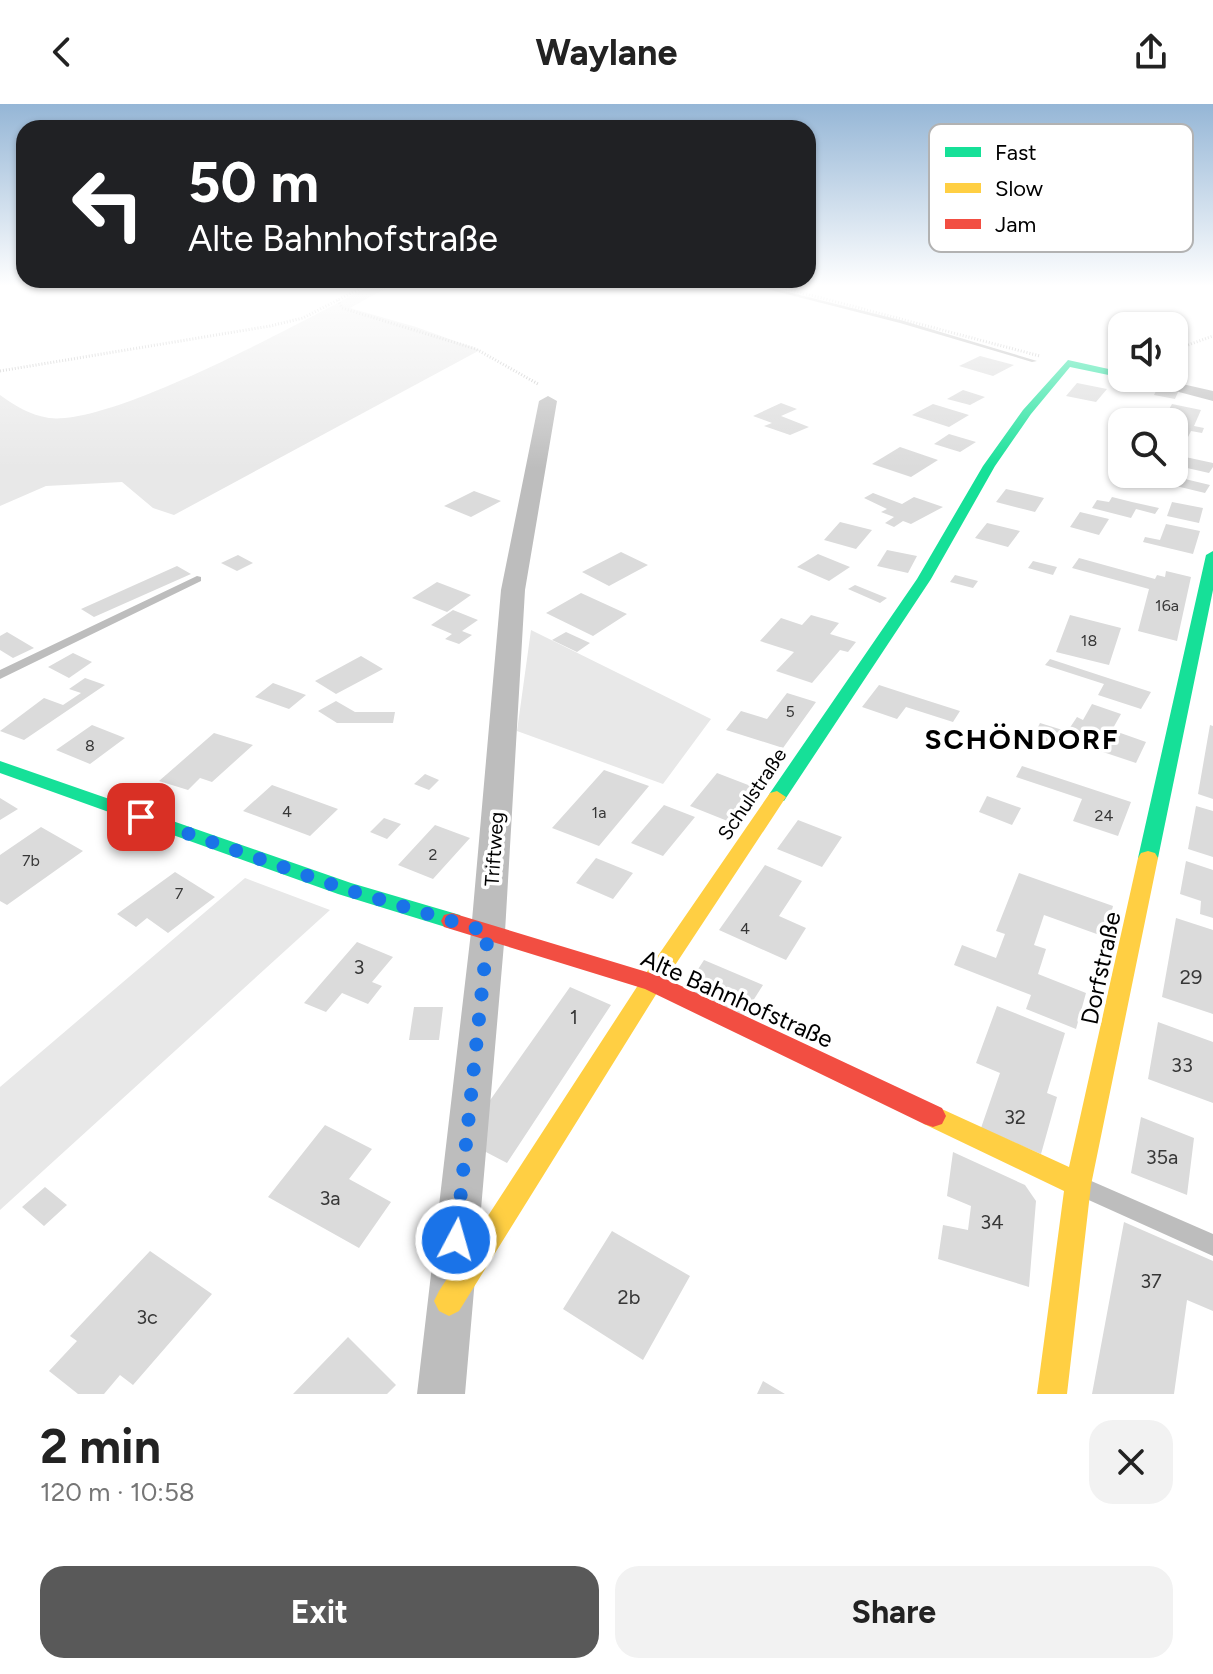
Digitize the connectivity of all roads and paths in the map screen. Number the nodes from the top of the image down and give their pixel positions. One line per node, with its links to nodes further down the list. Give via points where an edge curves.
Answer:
1 (143, 347): 5 (path)
2 (470, 347): 9 (path, via 533,380)
3 (1009, 347): 4 (path)
4 (1068, 363): 6 (street); 15 (street, Schulstraße, via 968,501 924,579)
5 (0, 371)
6 (1108, 372)
7 (1188, 390): 8 (street)
8 (1213, 396)
9 (548, 401): 14 (street, Triftweg, via 513,590)
10 (1213, 555): 16 (street, Dorfstraße)
11 (197, 579): 12 (lane)
12 (0, 675)
13 (0, 767): 14 (street, Alte Bahnhofstraße, via 345,889)
14 (488, 932): 15 (street, Alte Bahnhofstraße); 18 (street, Triftweg)
15 (652, 982): 16 (street, Alte Bahnhofstraße); 18 (street, Schulstraße)
16 (1078, 1185): 17 (lane); 20 (street, Dorfstraße)
17 (1213, 1245)
18 (449, 1301): 19 (street, Triftweg)
19 (441, 1394)
20 (1052, 1394)

